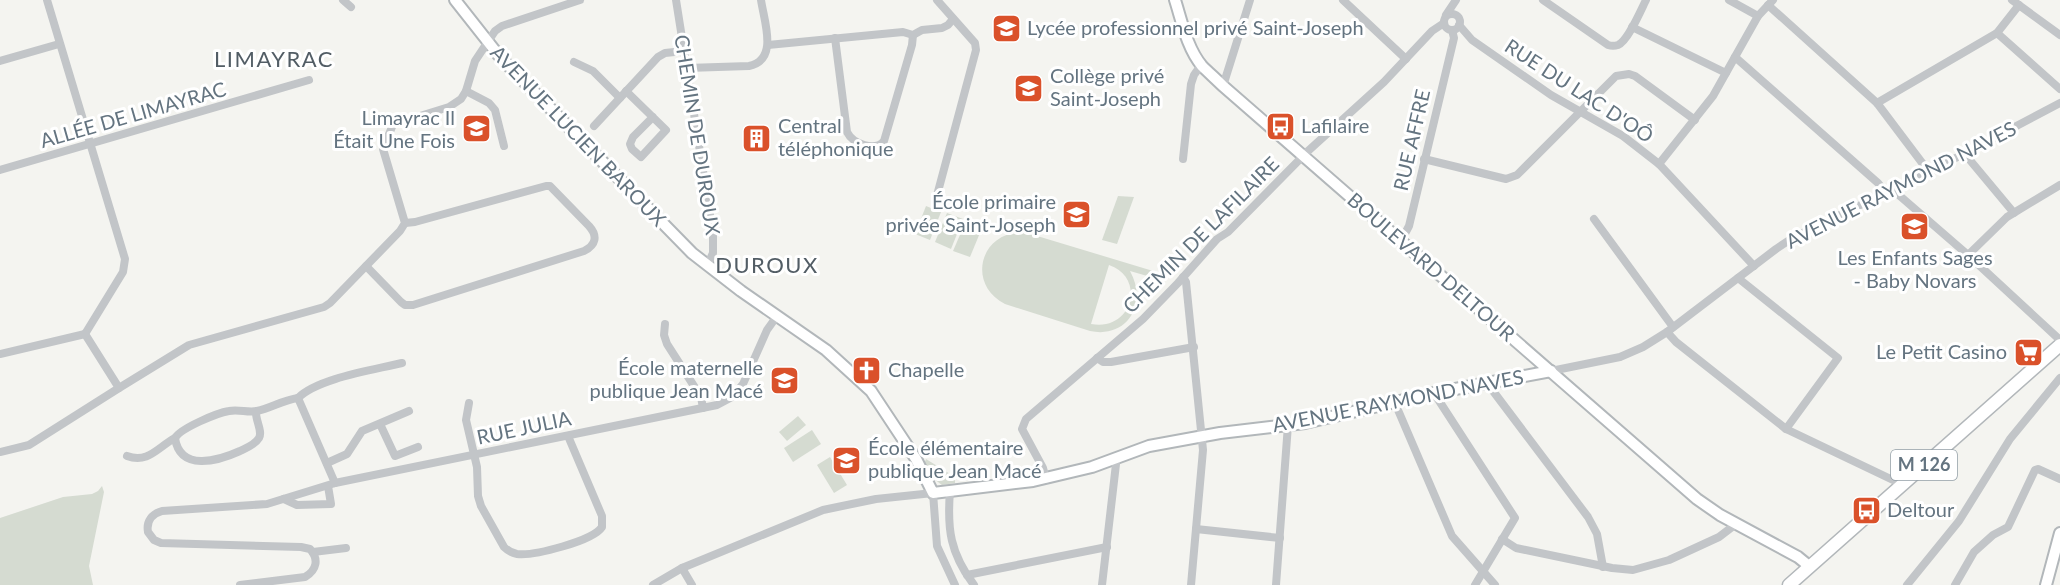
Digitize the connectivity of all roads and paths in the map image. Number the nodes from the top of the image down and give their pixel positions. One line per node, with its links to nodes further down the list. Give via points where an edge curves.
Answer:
1 (47, 0): 30 (street)
2 (343, 0): 18 (street)
3 (454, 0): 29 (street, AVENUE LUCIEN BAROUX)
4 (580, 0): 29 (street, via 505,24)
5 (676, 0): 33 (street, CHEMIN DE DUROUX)
6 (761, 0): 31 (street)
7 (937, 0): 20 (street)
8 (1176, 0): 38 (street, BOULEVARD DELTOUR, via 1186,35)
9 (1250, 0): 42 (street)
10 (1343, 0): 35 (street)
11 (1458, 0): 21 (street, CHEMIN DE LAFILAIRE); 22 (street, CHEMIN DE LAFILAIRE)
12 (1543, 0): 23 (street, via 1608,45 1617,46)
13 (1646, 0): 23 (street)
14 (1729, 0): 19 (street)
15 (2012, 0): 17 (street)
16 (1770, 2): 19 (street); 47 (street)
17 (2019, 5): 24 (street); 26 (street)
18 (351, 7)
19 (1758, 16): 34 (street)
20 (953, 19): 25 (street, via 942,28); 64 (street, via 975,43 976,50)
21 (1445, 19): 22 (street, via 1447,28); 22 (street, via 1454,13); 35 (street, CHEMIN DE LAFILAIRE)
22 (1457, 24): 27 (street, RUE DU LAC D'OÔ); 32 (street, RUE AFFRE)
23 (1632, 27): 40 (street)
24 (1997, 33): 43 (street); 47 (street)
25 (913, 34): 28 (street); 28 (street, via 884,141 874,147 855,141 848,132)
26 (2060, 35)
27 (1468, 36): 32 (street); 49 (street, RUE DU LAC D'OÔ, via 1551,95)
28 (835, 38): 31 (street)
29 (487, 42): 44 (street, via 472,67); 71 (street, AVENUE LUCIEN BAROUX)
30 (59, 44): 36 (street); 53 (street)
31 (768, 45): 39 (street, via 767,55 758,64)
32 (1452, 46): 58 (street, RUE AFFRE)
33 (684, 51): 39 (street, CHEMIN DE DUROUX); 45 (street, via 658,57)
34 (1735, 57): 40 (street); 63 (street)
35 (1406, 59): 56 (street, CHEMIN DE LAFILAIRE)
36 (0, 61)
37 (574, 62): 46 (street, via 592,71)
38 (1201, 65): 42 (street, BOULEVARD DELTOUR); 57 (street, via 1191,84)
39 (687, 68): 71 (street, CHEMIN DE DUROUX, via 713,234 713,253)
40 (1726, 73): 51 (street)
41 (309, 80): 53 (street, ALLÉE DE LIMAYRAC)
42 (1223, 86): 56 (street, BOULEVARD DELTOUR)
43 (2060, 89)
44 (466, 91): 54 (street, via 495,110); 67 (street, via 449,107 394,122 384,149)
45 (626, 91): 46 (street); 50 (street)
46 (620, 98): 52 (street)
47 (1877, 103): 61 (street)
48 (2060, 103): 55 (street, AVENUE RAYMOND NAVES)
49 (1581, 111): 51 (street, via 1616,76 1629,74); 58 (street, via 1512,178); 59 (street, RUE DU LAC D'OÔ)
50 (653, 117): 50 (street, via 666,130 641,157 630,144)
51 (1695, 120): 59 (street)
52 (594, 126)
53 (89, 145): 60 (street, ALLÉE DE LIMAYRAC); 78 (street, via 125,259 123,272)
54 (504, 146)
55 (1964, 153): 61 (street, AVENUE RAYMOND NAVES); 65 (street)
56 (1303, 156): 68 (street, BOULEVARD DELTOUR); 73 (street, CHEMIN DE LAFILAIRE)
57 (1183, 159)
58 (1424, 159): 68 (street, RUE AFFRE, via 1409,226)
59 (1659, 164): 72 (street, RUE DU LAC D'OÔ)
60 (0, 170)
61 (1929, 172): 63 (street, AVENUE RAYMOND NAVES)
62 (2060, 185): 65 (street)
63 (1889, 191): 69 (street); 72 (street, AVENUE RAYMOND NAVES, via 1794,237)
64 (936, 199)
65 (2014, 213): 69 (street)
66 (1594, 219): 77 (street)
67 (405, 223): 70 (street); 70 (street, via 546,186 556,191 593,230 596,239 584,251 413,305 401,302)
68 (1401, 241): 85 (street, BOULEVARD DELTOUR)
69 (1968, 255): 79 (street)
70 (366, 266): 88 (street, via 324,307 189,345)
71 (707, 266): 75 (street)
72 (1754, 266): 74 (street, AVENUE RAYMOND NAVES)
73 (1183, 277): 81 (street); 83 (street, CHEMIN DE LAFILAIRE, via 1143,319)
74 (1738, 278): 77 (street, AVENUE RAYMOND NAVES); 98 (street, via 1838,358)
75 (777, 316): 93 (street, RUE JULIA, via 739,390 725,401); 113 (street, via 826,350 875,395)
76 (665, 324): 93 (street, via 667,344 701,397)
77 (1670, 329): 85 (street, AVENUE RAYMOND NAVES, via 1620,357); 98 (street, via 1676,342)
78 (85, 334): 82 (street); 88 (street)
79 (2060, 340)
80 (2060, 345): 111 (main road, M 126)
81 (1194, 347): 83 (street, via 1111,362); 100 (street)
82 (0, 354)
83 (1097, 358): 108 (street, CHEMIN DE LAFILAIRE, via 1023,424)
84 (402, 363): 90 (street, via 327,382)
85 (1551, 371): 87 (street, AVENUE RAYMOND NAVES); 115 (street, BOULEVARD DELTOUR, via 1697,499)
86 (2060, 378): 139 (street, via 2010,439 1959,521)
87 (1487, 383): 89 (street, AVENUE RAYMOND NAVES); 124 (street, via 1588,517 1597,534)
88 (119, 388): 103 (street, via 28,445)
89 (1434, 393): 91 (street, AVENUE RAYMOND NAVES); 119 (street, via 1515,518)
90 (298, 398): 94 (street); 107 (street)
91 (1395, 403): 97 (street, AVENUE RAYMOND NAVES); 126 (street, via 1452,536)
92 (469, 404): 104 (street, via 466,420)
93 (703, 408): 99 (street, RUE JULIA)
94 (256, 411): 101 (street, via 223,412 183,430); 101 (street, via 259,439 224,459 189,459 180,453)
95 (409, 411): 96 (street)
96 (380, 424): 102 (street, via 395,456); 107 (street, via 362,431 347,454)
97 (1288, 425): 100 (street, AVENUE RAYMOND NAVES); 118 (street)
98 (1786, 429): 111 (street)
99 (568, 436): 104 (street, RUE JULIA); 104 (street, via 603,521 600,531 570,545 521,554 504,547 481,506)
100 (1202, 436): 106 (street, AVENUE RAYMOND NAVES, via 1149,446); 116 (street)
101 (175, 438): 105 (street, via 149,457)
102 (418, 447)
103 (0, 452)
104 (474, 455): 110 (street, RUE JULIA)
105 (127, 456)
106 (1114, 458): 108 (street, AVENUE RAYMOND NAVES); 120 (street)
107 (327, 463): 110 (street)
108 (1046, 479): 112 (street, AVENUE RAYMOND NAVES)
109 (2060, 479): 140 (street, via 2035,470 2008,527 1974,552)
110 (331, 484): 114 (street, RUE JULIA); 114 (street, via 332,504 297,505)
111 (1900, 486): 123 (main road, M 126)
112 (950, 491): 113 (street, AVENUE RAYMOND NAVES); 127 (street, via 950,541)
113 (933, 493): 125 (street, AVENUE RAYMOND NAVES, via 823,510); 131 (street, via 937,546)
114 (284, 499): 122 (street, RUE JULIA, via 267,504 162,511 153,515 147,528 150,536 161,543 301,547)
115 (1736, 524): 123 (street, BOULEVARD DELTOUR); 124 (street, via 1719,537 1655,565 1633,570)
116 (1196, 529): 118 (street); 134 (street)
117 (2060, 533): 141 (street)
118 (1280, 538): 135 (street)
119 (1502, 539): 124 (street, via 1516,548); 126 (street)
120 (1107, 547): 127 (street); 133 (street)
121 (346, 548): 122 (street)
122 (313, 552): 128 (street, via 315,567 305,577)
123 (1809, 566): 138 (main road, M 126)
124 (1603, 567)
125 (682, 568): 129 (street, AVENUE RAYMOND NAVES); 130 (street)
126 (1483, 571): 136 (street); 137 (street)
127 (966, 575): 132 (street)
128 (240, 585)
129 (653, 585)
130 (692, 585)
131 (955, 585)
132 (974, 585)
133 (1102, 585)
134 (1191, 585)
135 (1276, 585)
136 (1475, 585)
137 (1495, 585)
138 (1789, 585)
139 (1907, 585)
140 (1954, 585)
141 (2046, 585)

